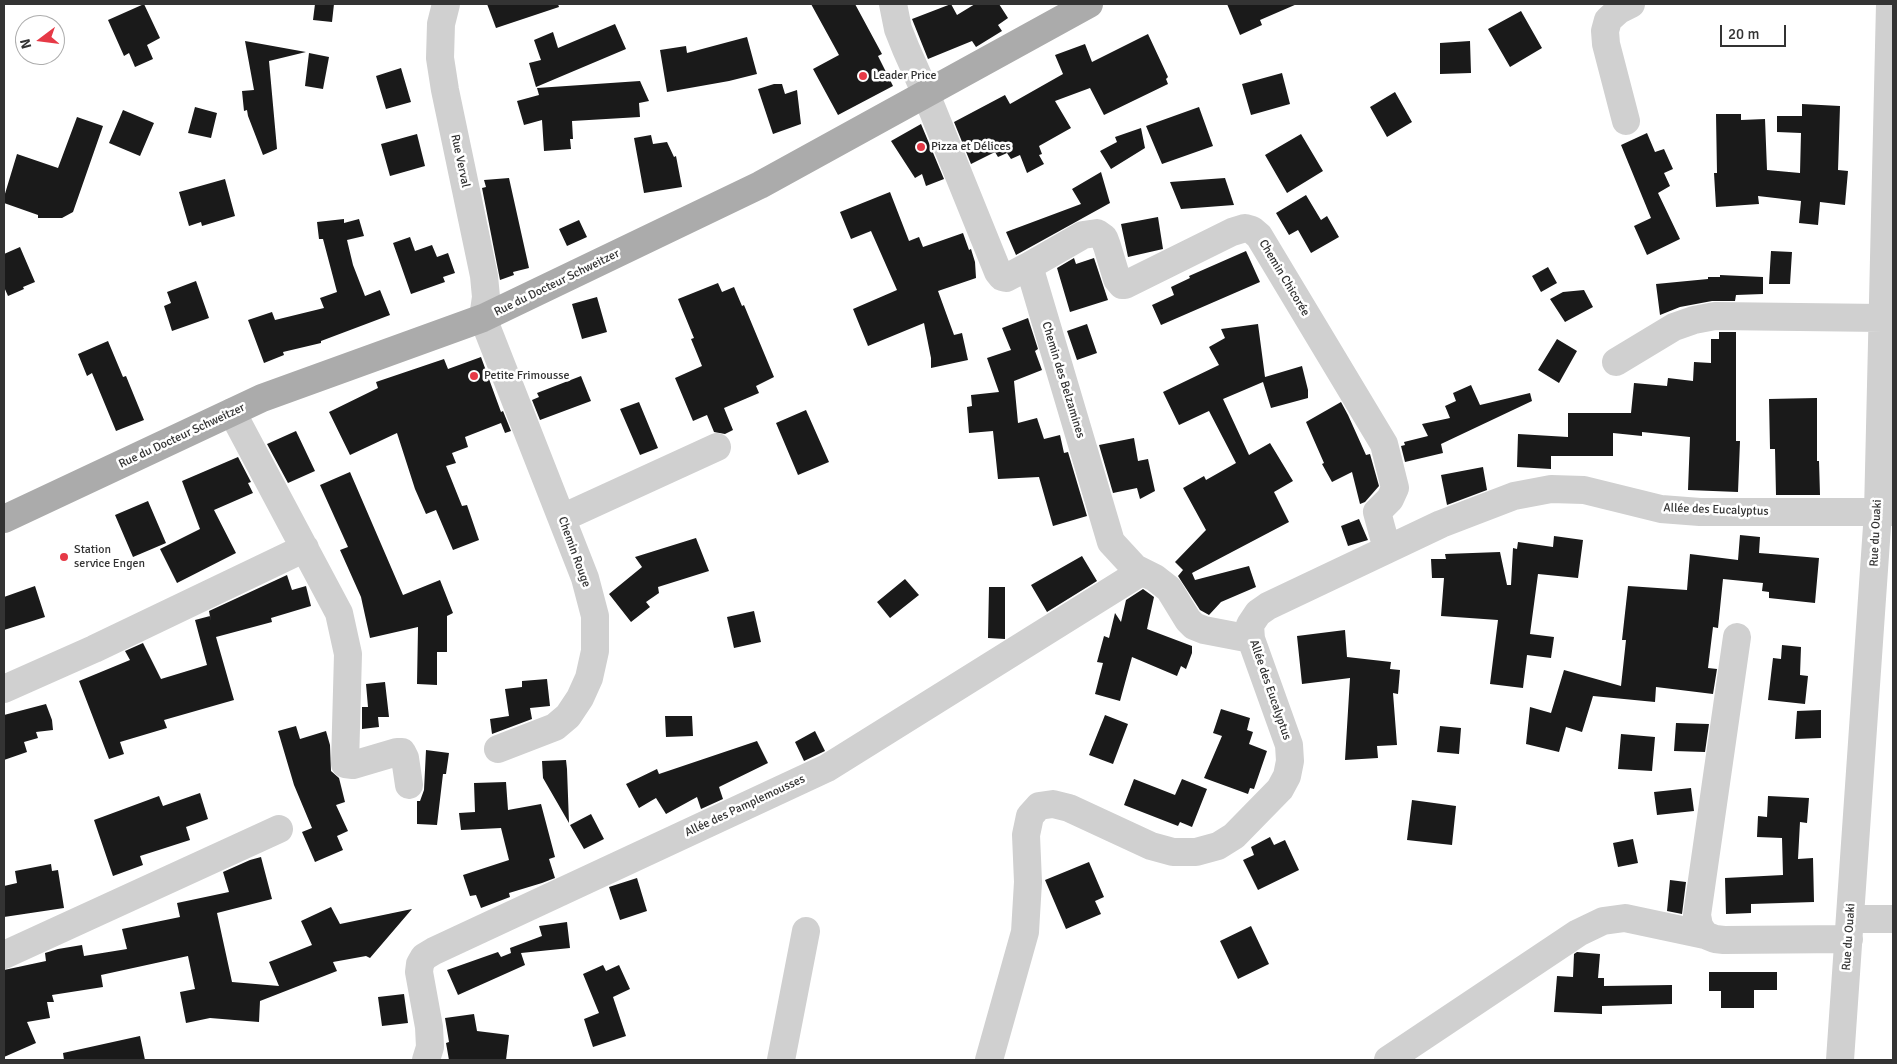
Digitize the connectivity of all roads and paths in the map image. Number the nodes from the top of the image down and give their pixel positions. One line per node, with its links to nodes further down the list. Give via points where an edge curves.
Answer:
1 (446, 4): 10 (street, Rue Verval, via 441,24 440,58 484,276)
2 (894, 4): 6 (street, via 898,29)
3 (1089, 4): 6 (main road, Rue du Docteur Schweitzer)
4 (1631, 4): 7 (street, via 1608,20 1605,31)
5 (1890, 4): 8 (street, Rue du Ouaki)
6 (926, 94): 9 (street, via 998,272 1006,278); 10 (main road, Rue du Docteur Schweitzer, via 760,185)
7 (1626, 121)
8 (1889, 244): 11 (street, Rue du Ouaki)
9 (1029, 266): 19 (street, Chemin Chicorée, via 1083,235 1097,233 1104,238 1119,283 1126,285 1232,232 1245,228 1252,230 1259,236 1384,444 1394,488 1390,499 1377,512); 20 (street, Chemin des Belzamines, via 1111,542)
10 (484, 318): 13 (main road, Rue du Docteur Schweitzer, via 262,398); 16 (street, Chemin Rouge)
11 (1883, 318): 12 (street, via 1715,316 1674,327); 15 (street, Rue du Ouaki)
12 (1616, 362)
13 (232, 412): 17 (main road, Rue du Docteur Schweitzer); 18 (street)
14 (717, 447): 16 (street)
15 (1886, 512): 19 (street, Allée des Eucalyptus, via 1700,512 1661,509 1584,490 1551,489 1514,496); 28 (street, Rue du Ouaki)
16 (562, 518): 24 (street, Chemin Rouge, via 586,578 595,616 595,651 589,678 568,716 554,727)
17 (4, 519)
18 (305, 548): 23 (street); 25 (street, via 339,613 348,654 345,764 353,765 402,752)
19 (1387, 549): 22 (street, Allée des Eucalyptus, via 1268,606 1250,625)
20 (1141, 572): 22 (street, Chemin des Belzamines, via 1169,589 1194,626); 32 (street, Allée des Pamplemousses, via 826,768 424,957 419,972 429,1027 430,1047)
21 (1737, 637): 30 (street, via 1697,915)
22 (1251, 639): 34 (street, Allée des Eucalyptus, via 1289,745 1287,776 1280,789 1234,836 1218,846 1196,852 1173,852 1151,846 1069,808 1053,804 1039,806 1030,816 1026,835 1025,932)
23 (4, 689)
24 (498, 749)
25 (408, 785)
26 (279, 829): 31 (street)
27 (1893, 919): 28 (street)
28 (1849, 929): 30 (street, via 1724,940); 36 (street, Rue du Ouaki)
29 (806, 931): 33 (street)
30 (1705, 935): 35 (street, via 1625,918 1603,921 1578,933)
31 (4, 955)
32 (426, 1060)
33 (782, 1060)
34 (989, 1060)
35 (1388, 1060)
36 (1840, 1060)

